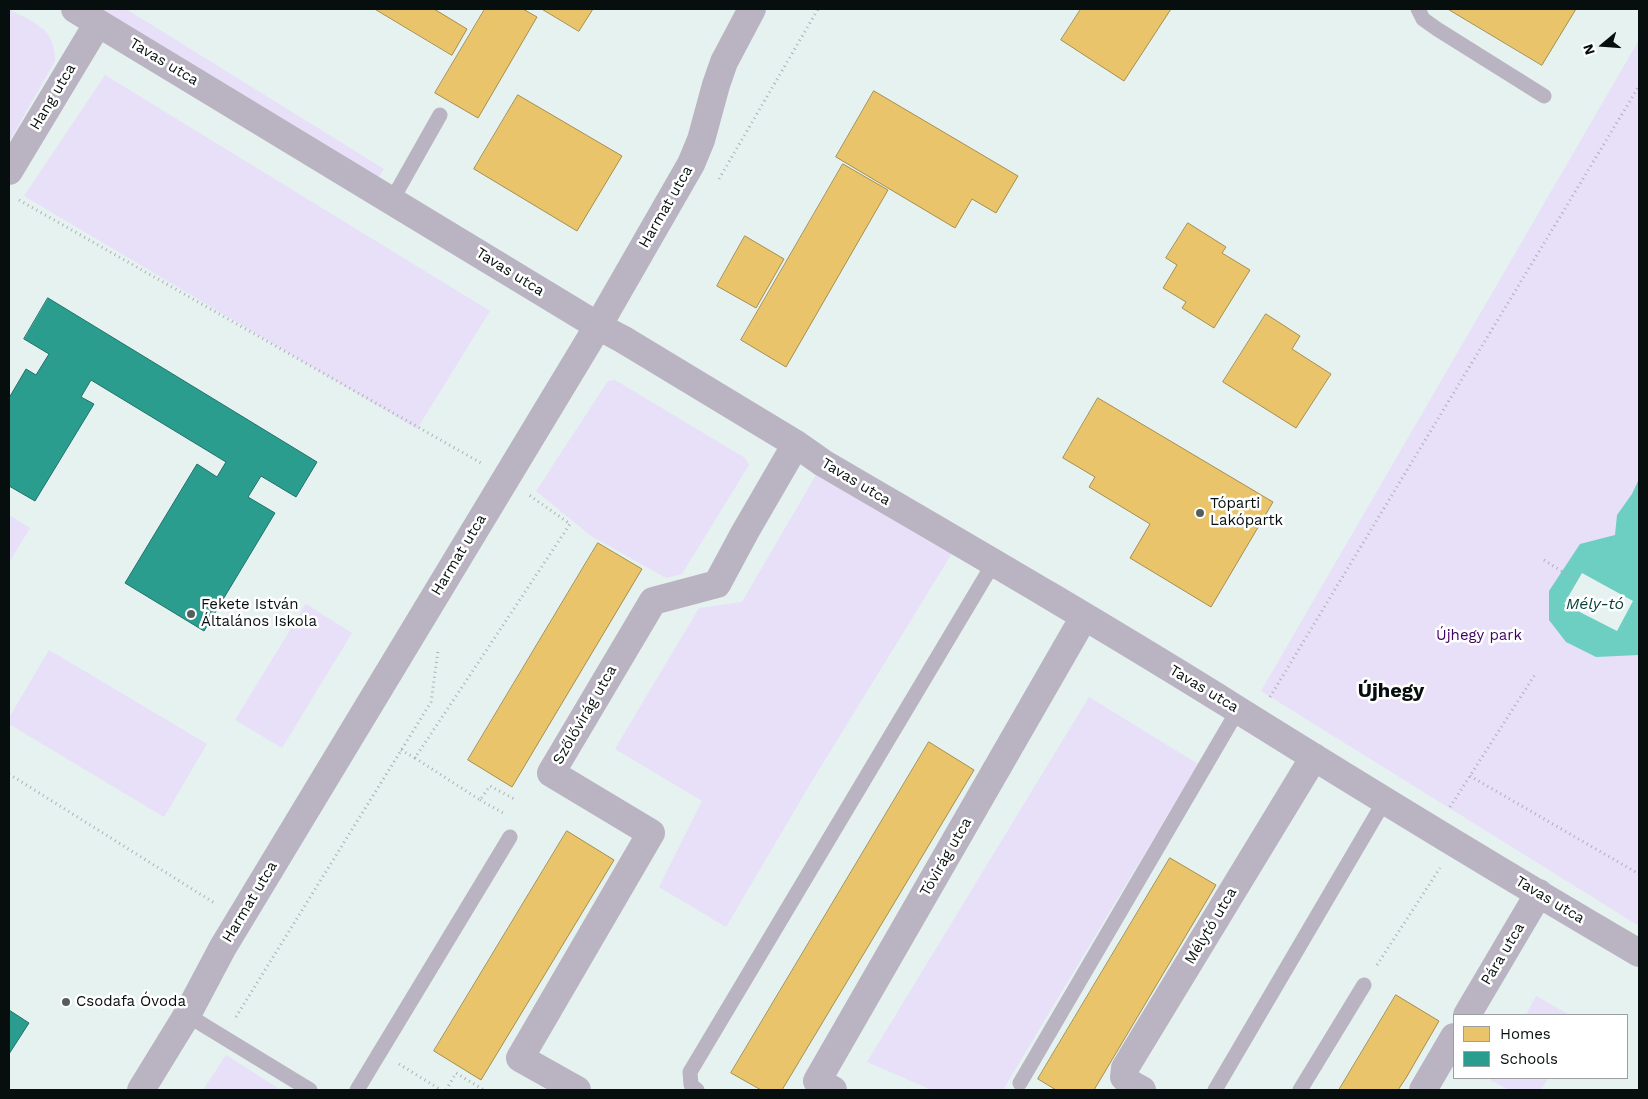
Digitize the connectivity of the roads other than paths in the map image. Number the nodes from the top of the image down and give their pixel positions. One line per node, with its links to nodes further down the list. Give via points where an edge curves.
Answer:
1 (75, 9): 4 (street, Tavas utca)
2 (752, 9): 9 (street, Harmat utca, via 724,62 692,164)
3 (1418, 9): 5 (lane, via 1423,19 1437,29)
4 (98, 23): 7 (street, Hang utca); 8 (street, Tavas utca)
5 (1544, 96)
6 (440, 115): 8 (lane)
7 (9, 171)
8 (392, 200): 9 (street, Tavas utca)
9 (598, 326): 10 (street, Tavas utca); 21 (street, Harmat utca, via 223,947)
10 (796, 444): 11 (street, Tavas utca); 27 (street, Szőlővirág utca, via 717,584 653,601 551,773 651,833 520,1058)
11 (993, 564): 12 (street, Tavas utca); 28 (lane, via 690,1072 691,1085)
12 (1084, 617): 13 (street, Tavas utca); 29 (street, Tóvirág utca, via 817,1081)
13 (1247, 716): 14 (street, Tavas utca); 23 (lane)
14 (1314, 757): 15 (street, Tavas utca); 30 (street, Mélytó utca, via 1125,1068 1124,1077)
15 (1385, 800): 17 (street, Tavas utca); 31 (lane)
16 (510, 837): 26 (lane)
17 (1539, 893): 18 (street, Tavas utca); 20 (street, Pára utca)
18 (1639, 953)
19 (1364, 985): 32 (lane)
20 (1468, 1014)
21 (187, 1015): 24 (street, Harmat utca); 25 (lane)
22 (1453, 1039): 33 (street)
23 (1020, 1083)
24 (141, 1090)
25 (310, 1090)
26 (356, 1090)
27 (576, 1090)
28 (697, 1090)
29 (833, 1090)
30 (1142, 1090)
31 (1214, 1090)
32 (1300, 1090)
33 (1423, 1090)

